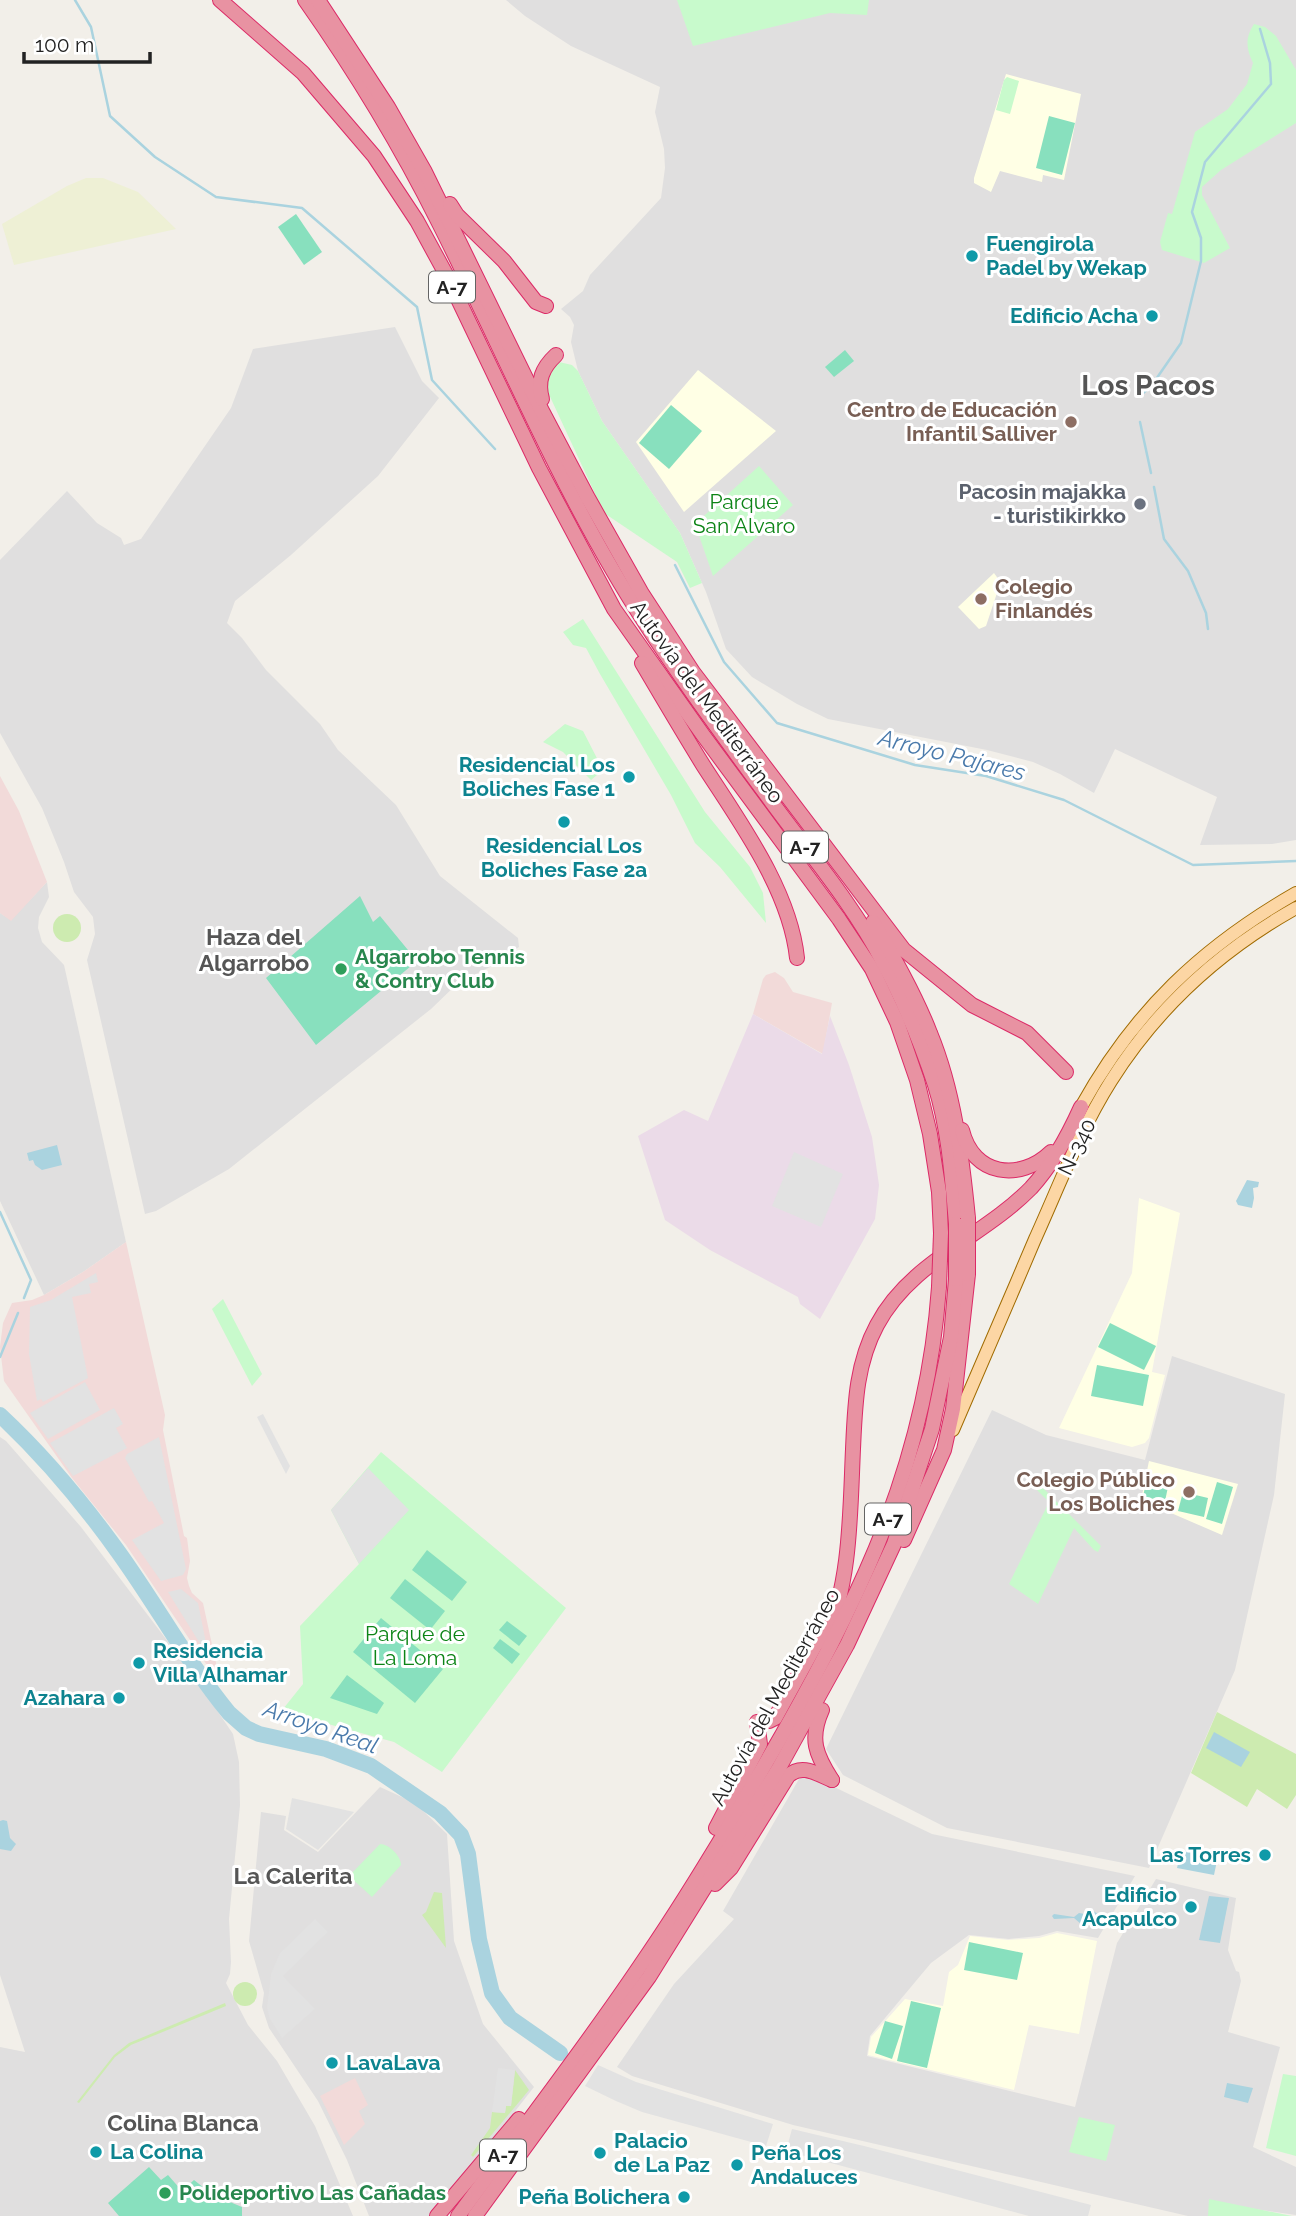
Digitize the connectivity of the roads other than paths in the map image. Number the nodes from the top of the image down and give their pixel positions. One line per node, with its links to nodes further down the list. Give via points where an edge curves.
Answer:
1 (214, 0): 4 (highway, Autovía del Mediterráneo)
2 (305, 0): 17 (highway, Autovía del Mediterráneo / A-7, via 366,91 439,221 612,569 681,680 847,903 882,960 936,1088)
3 (318, 0): 5 (highway)
4 (224, 4): 9 (highway, Autovía del Mediterráneo / A-7, via 266,38 332,105 374,156 417,221)
5 (425, 172): 6 (highway, via 457,215 504,261 536,302); 8 (highway)
6 (546, 306)
7 (556, 355): 8 (highway, via 539,384)
8 (562, 446): 10 (highway, via 635,580 693,672)
9 (614, 609): 13 (highway, via 628,640 748,834 777,892); 23 (highway, Autovía del Mediterráneo / A-7, bridge, via 872,969 917,1080 939,1192 939,1287 926,1390 903,1479 844,1622)
10 (835, 862): 14 (highway, via 907,983); 15 (highway, via 904,950 972,1005 1027,1033)
11 (1296, 893): 16 (main road, N-340, via 1245,924 1177,978 1125,1038)
12 (1296, 908): 19 (main road, N-340, via 1224,954 1187,987 1146,1032 1111,1081 1074,1150)
13 (797, 958)
14 (940, 1062): 16 (highway, via 964,1140 976,1158 995,1169 1015,1172 1037,1165 1051,1153); 17 (highway, via 960,1149)
15 (1066, 1072)
16 (1081, 1107): 20 (highway, via 1066,1141 1030,1188 919,1273 877,1323 856,1389 846,1566)
17 (962, 1221): 18 (highway, Autovía del Mediterráneo / A-7, bridge)
18 (962, 1277): 19 (highway, via 953,1409); 21 (highway, Autovía del Mediterráneo / A-7, via 932,1429 894,1544)
19 (944, 1450): 21 (highway, via 874,1607)
20 (839, 1602): 23 (highway); 25 (highway, via 775,1718 757,1721 760,1745 693,1869)
21 (847, 1645): 22 (highway, Autovía del Mediterráneo / A-7)
22 (834, 1670): 24 (highway, Autovía del Mediterráneo / A-7); 24 (highway, via 832,1689 815,1727 818,1758 832,1780 804,1769 794,1770 732,1868)
23 (783, 1732): 25 (highway, Autovía del Mediterráneo / A-7)
24 (697, 1902): 26 (highway, Autovía del Mediterráneo / A-7, via 649,1977)
25 (679, 1905): 26 (highway, Autovía del Mediterráneo / A-7)
26 (596, 2039): 27 (highway)
27 (551, 2095): 28 (highway); 29 (highway, A-7); 30 (highway, A-7)
28 (437, 2216)
29 (458, 2216)
30 (474, 2216)

